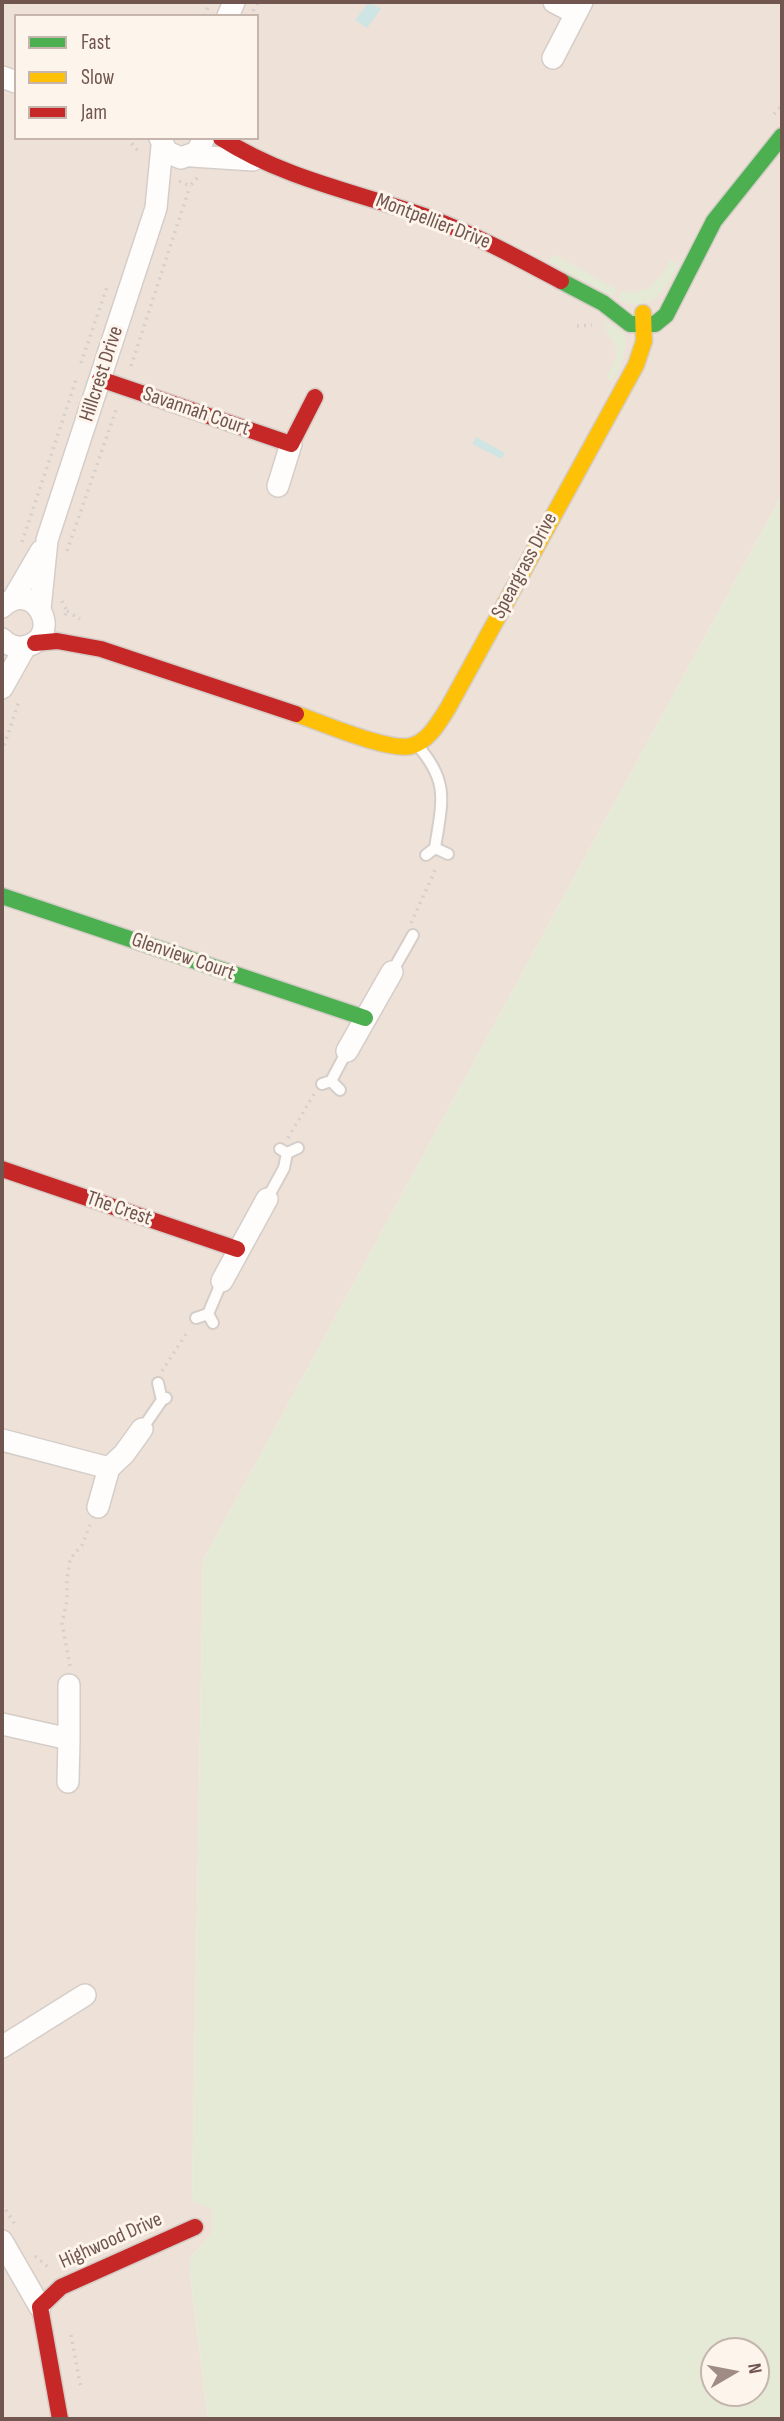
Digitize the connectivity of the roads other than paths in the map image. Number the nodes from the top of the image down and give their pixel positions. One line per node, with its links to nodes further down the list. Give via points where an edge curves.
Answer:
1 (554, 2): 2 (street)
2 (578, 7): 3 (street)
3 (552, 58)
4 (782, 136): 11 (street, via 714,221)
5 (204, 140): 8 (street, Hillcrest Drive)
6 (224, 140): 9 (street, Montpellier Drive)
7 (159, 141): 8 (street, Montpellier Drive, via 173,156); 10 (street, Hillcrest Drive)
8 (190, 156): 9 (street, Montpellier Drive); 10 (street, Hillcrest Drive)
9 (256, 160): 12 (street, Montpellier Drive, via 464,231)
10 (156, 208): 14 (street, Hillcrest Drive)
11 (686, 271): 13 (street)
12 (603, 303): 13 (street, Montpellier Drive)
13 (642, 322): 15 (street, Speargrass Drive)
14 (100, 379): 17 (street, Savannah Court); 19 (street, Hillcrest Drive)
15 (625, 382): 26 (street, Speargrass Drive, via 448,708)
16 (315, 397): 17 (street)
17 (291, 444): 18 (street)
18 (278, 486)
19 (47, 540): 20 (street, Hillcrest Drive); 21 (street, Hillcrest Drive)
20 (6, 603): 21 (street, via 29,600)
21 (42, 614): 23 (street, Hillcrest Drive, via 43,632); 24 (street)
22 (2, 639): 23 (street, via 11,646)
23 (30, 645): 24 (street, via 57,641); 25 (street)
24 (101, 649): 26 (street, via 391,746)
25 (12, 689)
26 (417, 745): 27 (lane, via 441,780)
27 (438, 852)
28 (2, 896): 31 (street, Glenview Court)
29 (414, 934): 30 (lane)
30 (391, 972): 31 (street)
31 (365, 1017): 32 (street)
32 (348, 1051): 33 (lane, via 327,1083)
33 (340, 1090)
34 (298, 1148): 36 (lane, via 284,1151 284,1168)
35 (2, 1170): 37 (street, The Crest)
36 (267, 1199): 37 (street)
37 (237, 1249): 38 (street)
38 (222, 1281): 39 (lane, via 211,1318)
39 (196, 1318)
40 (158, 1383): 41 (lane, via 164,1399)
41 (142, 1429): 43 (street)
42 (2, 1440): 43 (street)
43 (109, 1468): 44 (street)
44 (98, 1507)
45 (69, 1685): 47 (street)
46 (2, 1724): 47 (street)
47 (69, 1739): 48 (street)
48 (68, 1782)
49 (85, 1996): 50 (street)
50 (2, 2047)
51 (195, 2227): 53 (street, Highwood Drive, via 63,2286)
52 (11, 2237): 53 (street)
53 (40, 2307): 54 (street)
54 (60, 2419)

